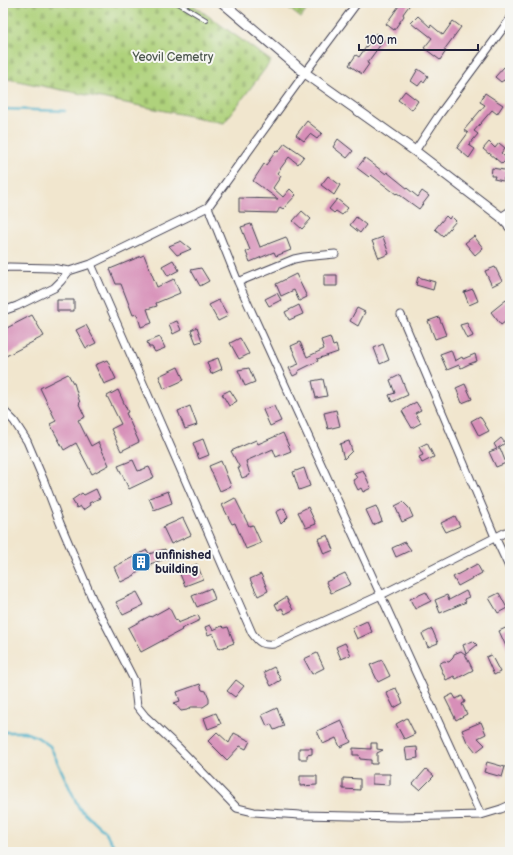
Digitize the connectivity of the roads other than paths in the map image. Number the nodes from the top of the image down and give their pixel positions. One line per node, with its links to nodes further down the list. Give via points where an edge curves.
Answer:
1 (178, 3): 5 (lane)
2 (223, 3): 6 (street)
3 (357, 3): 6 (street)
4 (510, 19): 7 (street)
5 (206, 20)
6 (305, 73): 7 (street); 8 (street)
7 (415, 151): 10 (street)
8 (208, 207): 13 (street); 16 (street)
9 (510, 211): 10 (street)
10 (501, 217): 11 (street)
11 (510, 227)
12 (334, 254): 16 (street, via 294,259)
13 (91, 264): 15 (street); 23 (street, via 248,626 258,641 265,645 274,644)
14 (3, 268): 15 (street, via 52,268)
15 (69, 271): 17 (street, via 54,288)
16 (238, 282): 23 (street)
17 (3, 311)
18 (401, 315): 21 (street)
19 (3, 410): 25 (street, via 27,441 92,598 134,680 137,706 237,808 254,812 401,817)
20 (510, 530): 21 (street)
21 (495, 537): 22 (street); 23 (street)
22 (510, 569)
23 (381, 594): 25 (street)
24 (510, 805): 25 (street)
25 (481, 815)

